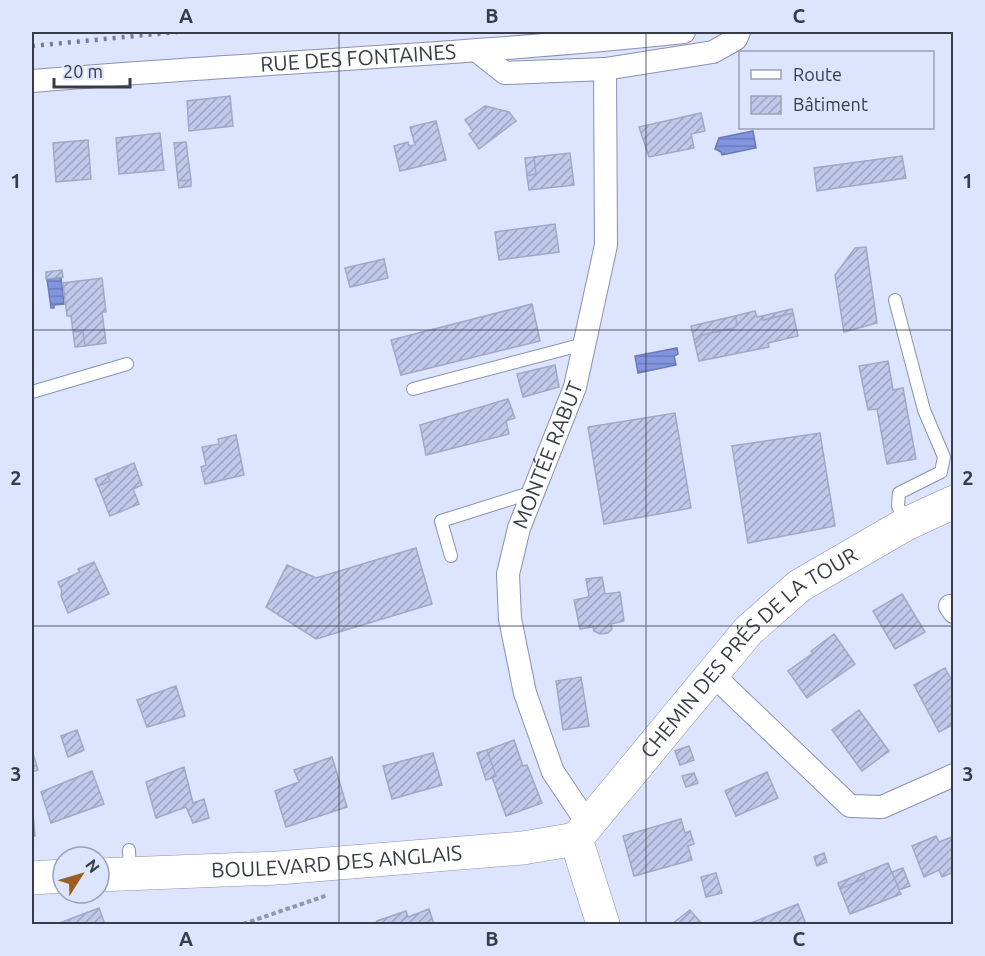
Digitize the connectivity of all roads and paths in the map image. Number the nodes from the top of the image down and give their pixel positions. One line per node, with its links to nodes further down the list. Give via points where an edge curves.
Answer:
1 (684, 32): 3 (street, RUE DES FONTAINES)
2 (739, 32): 4 (street, via 736,39 712,52)
3 (477, 51): 4 (street, via 505,73); 5 (street, RUE DES FONTAINES)
4 (605, 69): 7 (street, MONTÉE RABUT, via 606,244)
5 (32, 81)
6 (895, 300): 13 (lane, via 924,410 944,457 940,472 899,493 898,506)
7 (584, 344): 9 (lane); 11 (street, MONTÉE RABUT, via 575,387)
8 (127, 364): 10 (lane)
9 (413, 389)
10 (32, 392)
11 (533, 492): 14 (lane, via 441,521); 17 (street, MONTÉE RABUT, via 508,574 510,619 525,693 553,772)
12 (954, 502): 13 (street, CHEMIN DES PRÉS DE LA TOUR)
13 (906, 524): 15 (street, CHEMIN DES PRÉS DE LA TOUR, via 799,586 748,631)
14 (452, 556)
15 (712, 675): 16 (street, via 850,806 882,807); 17 (street, CHEMIN DES PRÉS DE LA TOUR)
16 (954, 775)
17 (582, 832): 18 (street, BOULEVARD DES ANGLAIS, via 523,849 278,868); 21 (street)
18 (119, 866)
19 (51, 877): 20 (street)
20 (32, 878)
21 (603, 924)

